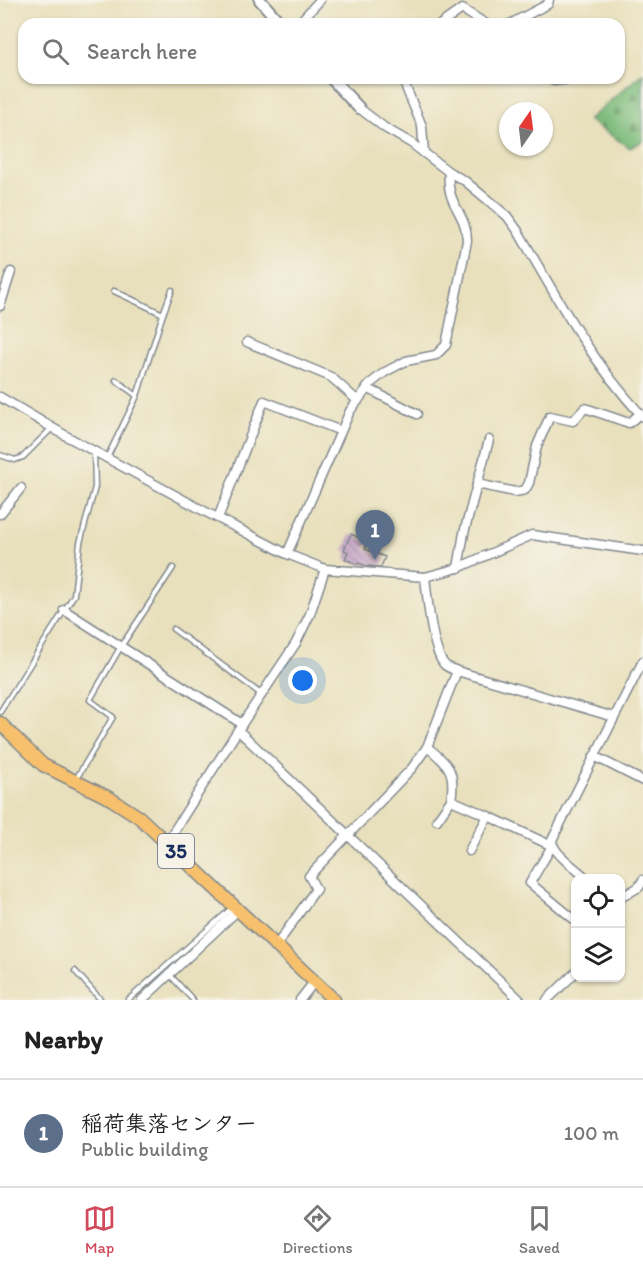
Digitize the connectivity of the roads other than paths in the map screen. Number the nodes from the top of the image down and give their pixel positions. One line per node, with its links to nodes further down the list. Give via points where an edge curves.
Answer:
1 (260, 0): 4 (street)
2 (320, 0): 5 (street)
3 (549, 0): 8 (street)
4 (276, 18)
5 (304, 18)
6 (449, 18): 7 (street, via 462,9)
7 (477, 18)
8 (521, 18)
9 (337, 84): 11 (street)
10 (404, 84): 12 (street, via 422,126)
11 (359, 108): 12 (street)
12 (424, 153): 13 (street)
13 (449, 172): 21 (street, via 447,188 464,222 467,241 446,345 436,355 385,372); 26 (street, via 507,216 598,364)
14 (11, 272): 17 (street)
15 (172, 290): 18 (lane)
16 (114, 291): 18 (lane)
17 (0, 306)
18 (163, 314): 22 (lane)
19 (247, 342): 24 (street, via 331,377)
20 (116, 380): 22 (lane)
21 (368, 388): 24 (street); 25 (street)
22 (137, 396): 32 (lane)
23 (0, 397): 27 (street)
24 (358, 401): 28 (street)
25 (417, 414)
26 (641, 415): 33 (street, via 629,423 585,408 573,422 550,416 525,490 515,492)
27 (52, 428): 30 (street); 31 (lane, via 23,457 15,460)
28 (341, 431): 36 (street, via 264,401); 38 (street)
29 (489, 440): 33 (street)
30 (94, 451): 32 (street); 43 (lane, via 95,487 80,543 74,595)
31 (0, 455)
32 (107, 459): 36 (street)
33 (477, 483): 40 (street)
34 (21, 488): 35 (street)
35 (0, 514)
36 (218, 518): 38 (street)
37 (643, 551): 40 (street, via 532,535)
38 (287, 554): 41 (street)
39 (173, 568): 45 (lane)
40 (458, 568): 42 (street)
41 (325, 569): 42 (street); 48 (street, via 296,643)
42 (425, 577): 47 (street, via 436,650 444,664)
43 (64, 610): 45 (street); 49 (lane)
44 (173, 629): 48 (lane)
45 (120, 648): 52 (street); 56 (lane, via 90,700 113,717)
46 (643, 661): 50 (street)
47 (457, 671): 50 (street); 53 (street)
48 (262, 695): 52 (street)
49 (0, 712)
50 (614, 717): 54 (street)
51 (0, 723): 56 (main road, 35, via 44,765)
52 (240, 727): 60 (street); 61 (street)
53 (428, 747): 57 (street, via 452,774); 60 (street)
54 (594, 756): 55 (street); 62 (street)
55 (643, 781)
56 (74, 782): 61 (main road, 35, via 127,808)
57 (452, 800): 58 (street); 59 (street)
58 (488, 816): 62 (street); 63 (street)
59 (437, 820)
60 (349, 836): 69 (street, via 309,876 316,889); 82 (street)
61 (167, 842): 67 (main road, 35)
62 (552, 846): 64 (street); 68 (street, via 530,883)
63 (470, 850)
64 (581, 874)
65 (642, 885): 66 (street)
66 (625, 896)
67 (235, 909): 69 (main road, 35); 70 (street)
68 (571, 917)
69 (276, 946): 74 (main road, 35)
70 (183, 956): 72 (street); 75 (lane)
71 (75, 971): 76 (lane)
72 (170, 974): 75 (street); 79 (lane)
73 (571, 977): 83 (street)
74 (314, 982): 80 (street); 81 (main road, 35)
75 (147, 988): 77 (lane); 78 (street)
76 (101, 1000)
77 (128, 1000)
78 (142, 1000)
79 (193, 1000)
80 (300, 1000)
81 (334, 1000)
82 (520, 1000)
83 (547, 1000)

